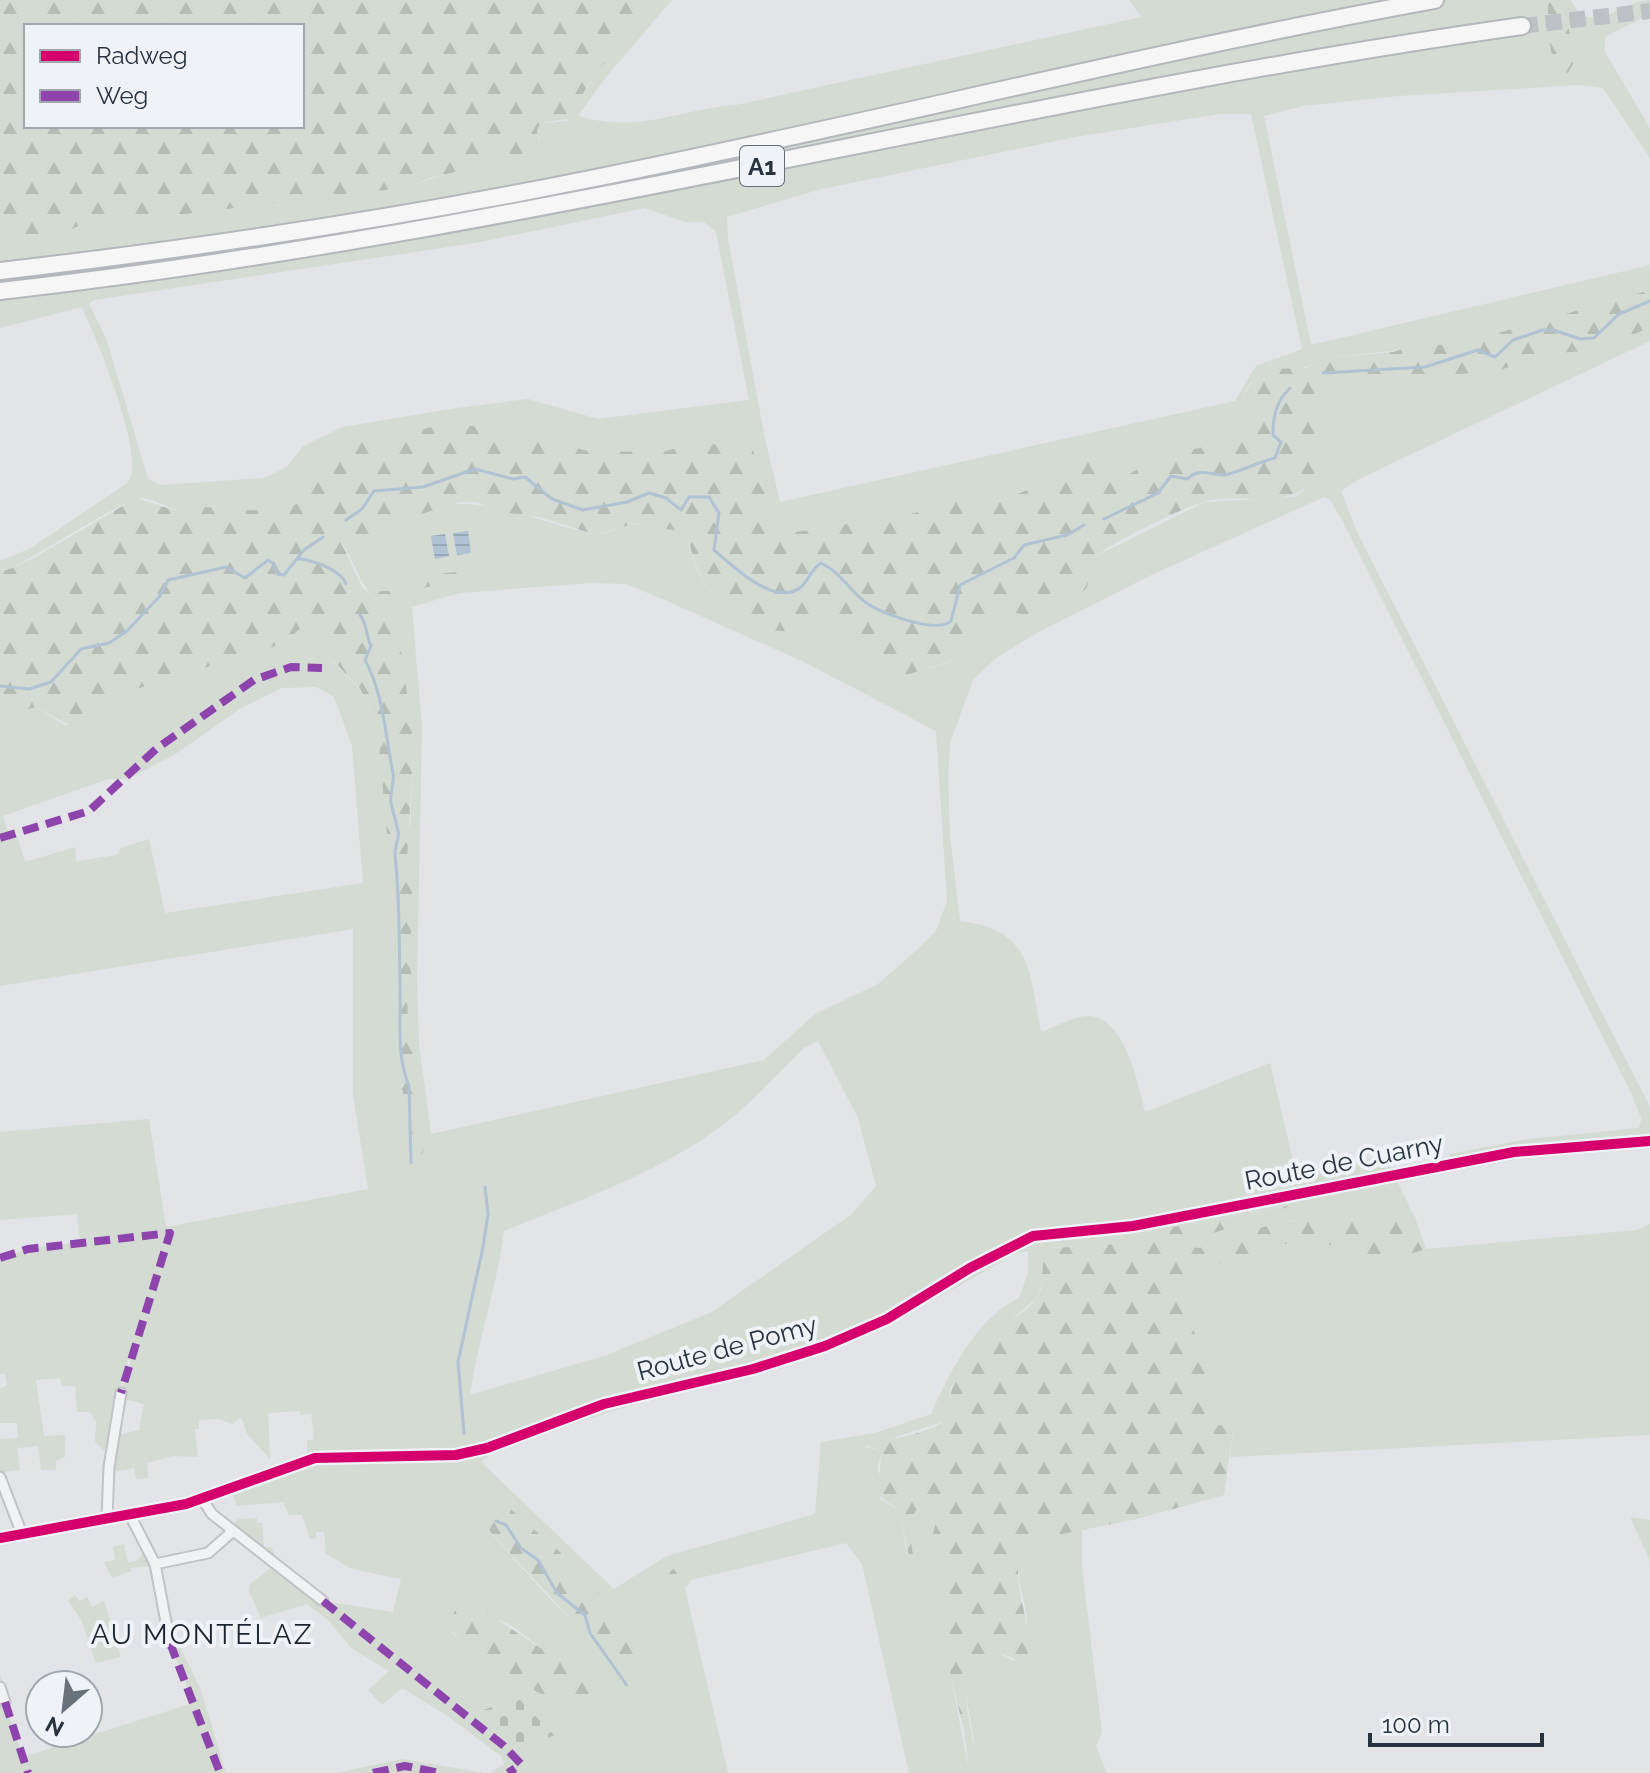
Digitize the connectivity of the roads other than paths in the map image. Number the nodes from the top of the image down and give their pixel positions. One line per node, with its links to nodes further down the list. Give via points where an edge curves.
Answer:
1 (1435, 0): 3 (highway, A1, via 503,196 260,237)
2 (1522, 26): 4 (highway, A1, via 1201,78 403,235)
3 (0, 271)
4 (0, 291)
5 (1650, 1141): 6 (street, Route de Cuarny, via 1514,1152 1133,1226)
6 (1048, 1233): 9 (street, Route de Pomy, via 1014,1244 887,1319 753,1369 604,1404 487,1448 456,1455 307,1460)
7 (121, 1393): 11 (street)
8 (0, 1477): 13 (street)
9 (202, 1499): 10 (street, Route de Pomy); 12 (street)
10 (131, 1517): 11 (street, Route de Pomy); 15 (street)
11 (107, 1519): 13 (street, Route de Pomy)
12 (233, 1531): 15 (street, via 208,1553); 16 (street)
13 (22, 1534): 14 (street, Route de Pomy)
14 (0, 1538)
15 (155, 1564): 17 (street)
16 (323, 1601)
17 (170, 1643)
18 (0, 1687): 19 (street)
19 (5, 1702)

